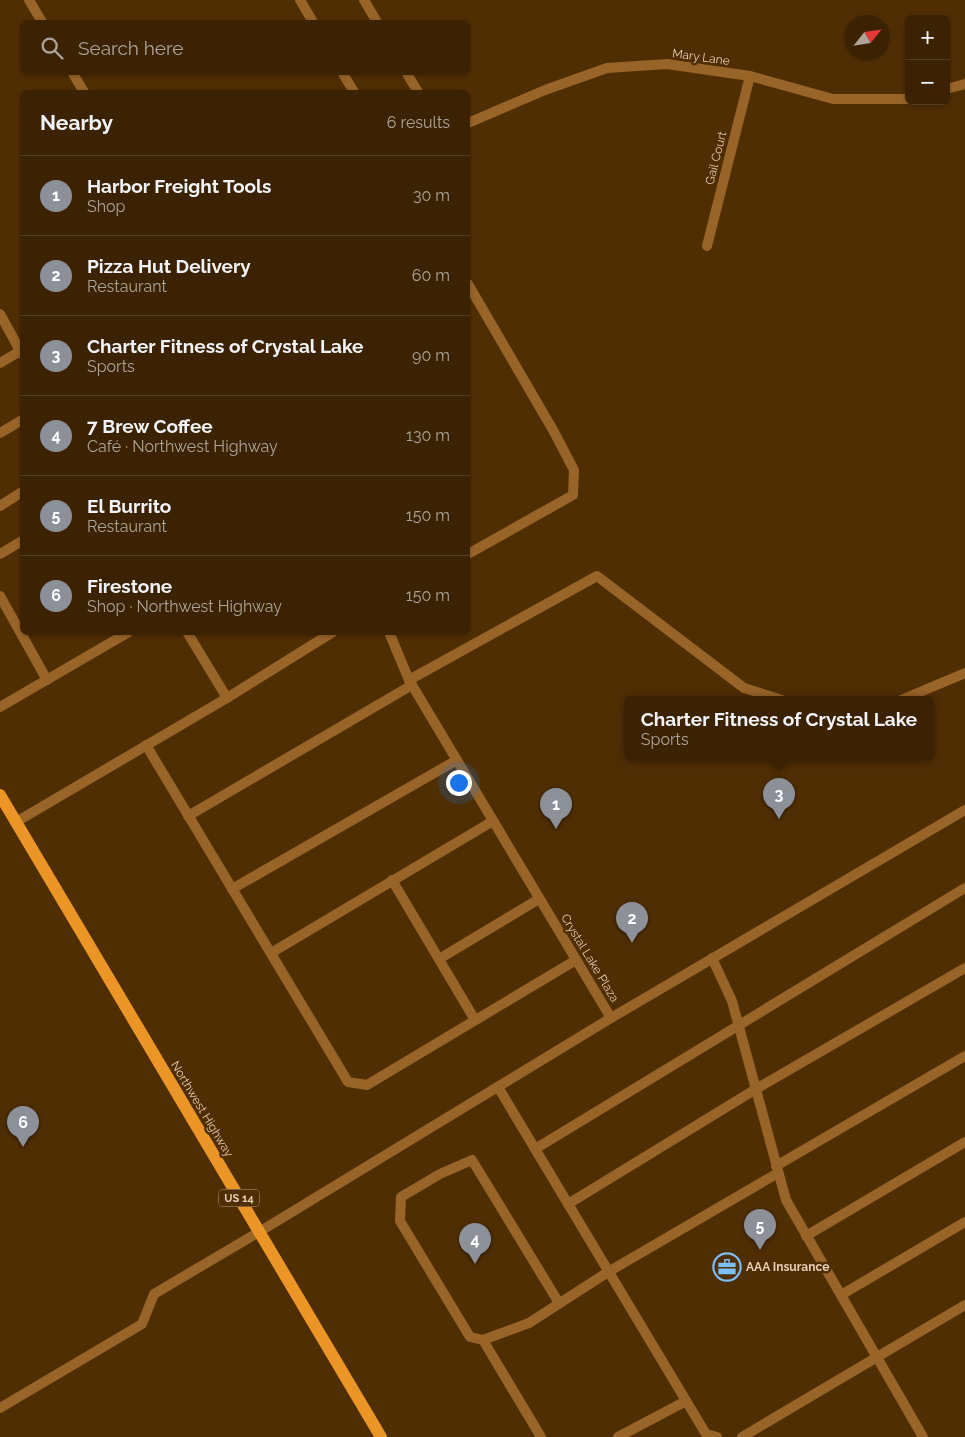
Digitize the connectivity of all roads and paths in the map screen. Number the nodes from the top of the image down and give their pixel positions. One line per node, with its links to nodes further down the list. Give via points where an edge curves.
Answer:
1 (29, 0): 4 (street)
2 (300, 0): 5 (street)
3 (364, 0): 6 (street)
4 (41, 20)
5 (312, 20)
6 (376, 20)
7 (74, 75): 13 (street)
8 (344, 75): 14 (street)
9 (408, 75): 15 (street)
10 (750, 76): 16 (street, Mary Lane, via 833,99); 17 (street, Mary Lane, via 667,64 607,68); 18 (street, Gail Court)
11 (965, 84): 12 (street)
12 (950, 88)
13 (83, 90)
14 (353, 90)
15 (417, 90)
16 (905, 99)
17 (470, 122)
18 (707, 246)
19 (470, 287): 29 (street, via 574,470 573,495)
20 (0, 314): 21 (street)
21 (20, 349)
22 (20, 353): 23 (street)
23 (0, 363)
24 (20, 421): 25 (street)
25 (0, 433)
26 (20, 493): 27 (street)
27 (0, 506)
28 (20, 543): 30 (street)
29 (470, 553)
30 (0, 554)
31 (0, 596): 32 (street)
32 (20, 632)
33 (22, 635): 39 (street)
34 (124, 635): 39 (street)
35 (190, 635): 43 (street)
36 (329, 635): 43 (street)
37 (390, 635): 40 (street, Crystal Lake Plaza)
38 (965, 673): 42 (street)
39 (47, 680): 44 (street)
40 (410, 683): 41 (street, via 597,576 744,688); 46 (street, Crystal Lake Plaza); 50 (street)
41 (769, 696)
42 (910, 696)
43 (227, 698): 45 (street)
44 (0, 707)
45 (146, 746): 50 (street); 52 (street)
46 (457, 760): 51 (street, Crystal Lake Plaza); 55 (street)
47 (0, 795): 49 (main road, Northwest Highway / US 14)
48 (965, 810): 58 (street, Crystal Lake Plaza)
49 (5, 813): 52 (main road, Northwest Highway / US 14)
50 (188, 816): 55 (street)
51 (493, 820): 53 (street); 56 (street, Crystal Lake Plaza)
52 (16, 822): 73 (main road, Northwest Highway / US 14)
53 (392, 880): 57 (street); 59 (street)
54 (965, 888): 64 (street)
55 (232, 889): 57 (street)
56 (539, 899): 59 (street); 60 (street, Crystal Lake Plaza)
57 (271, 953): 63 (street, via 348,1082 367,1085)
58 (712, 958): 62 (street, Crystal Lake Plaza); 64 (street, via 732,1001)
59 (439, 959): 63 (street)
60 (576, 960): 62 (street, Crystal Lake Plaza); 63 (street)
61 (965, 968): 67 (street)
62 (611, 1018): 66 (street)
63 (475, 1020)
64 (738, 1024): 67 (street); 69 (street)
65 (965, 1056): 70 (street)
66 (498, 1087): 69 (street); 73 (street)
67 (756, 1089): 70 (street); 71 (street)
68 (965, 1142): 74 (street)
69 (535, 1148): 71 (street)
70 (778, 1170): 74 (street, via 786,1200); 75 (street)
71 (568, 1204): 75 (street)
72 (965, 1222): 76 (street)
73 (259, 1232): 82 (street, via 154,1294 142,1324); 83 (main road, Northwest Highway / US 14)
74 (806, 1236): 76 (street)
75 (608, 1272): 77 (street); 81 (street)
76 (841, 1295): 80 (street)
77 (559, 1303): 79 (street, via 529,1323); 79 (street, via 472,1160 440,1174 401,1197 400,1221 470,1337)
78 (965, 1305): 80 (street)
79 (483, 1340): 84 (street)
80 (877, 1356): 87 (street); 88 (street)
81 (686, 1401): 85 (street); 86 (street, via 706,1434)
82 (0, 1408)
83 (381, 1437)
84 (541, 1437)
85 (618, 1437)
86 (717, 1437)
87 (742, 1437)
88 (923, 1437)

